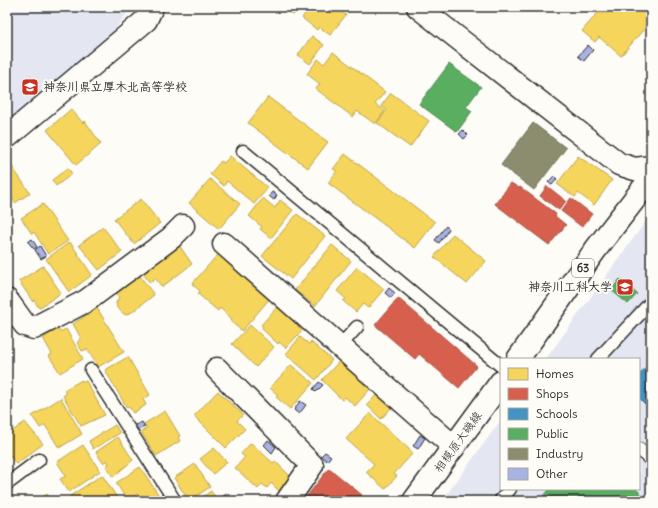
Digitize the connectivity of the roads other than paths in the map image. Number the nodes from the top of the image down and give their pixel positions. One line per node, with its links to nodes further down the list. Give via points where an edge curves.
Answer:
1 (152, 7): 3 (street, via 146,20)
2 (418, 7): 5 (street, via 619,164 635,168)
3 (7, 137)
4 (243, 151): 15 (lane)
5 (651, 167)
6 (651, 178): 13 (street, 63, via 596,249)
7 (183, 226): 9 (street, via 171,238 86,301 34,328 25,326)
8 (224, 244): 12 (street)
9 (7, 300)
10 (651, 302): 14 (lane)
11 (357, 327): 12 (lane)
12 (340, 346): 19 (street)
13 (519, 358)
14 (599, 358)
15 (500, 365)
16 (217, 369): 26 (street, via 312,465)
17 (91, 370): 25 (lane)
18 (500, 383): 19 (street, 相模原大磯線)
19 (454, 447): 27 (street, 相模原大磯線)
20 (640, 450): 22 (lane)
21 (39, 460): 23 (lane)
22 (651, 460)
23 (7, 484)
24 (509, 490): 28 (lane)
25 (175, 501)
26 (286, 501)
27 (414, 501)
28 (500, 501)

